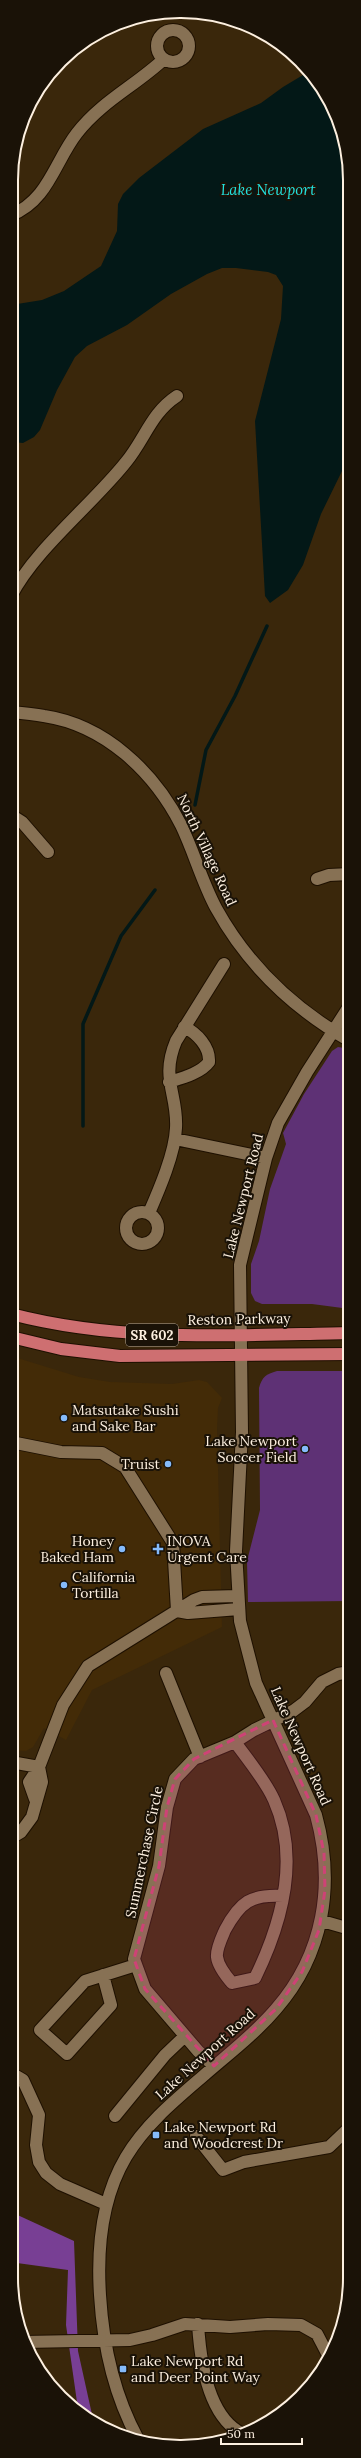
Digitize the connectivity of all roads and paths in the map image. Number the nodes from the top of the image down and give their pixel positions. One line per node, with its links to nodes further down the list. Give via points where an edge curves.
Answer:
1 (164, 59): 2 (street, via 93,115 67,146 42,192)
2 (18, 211)
3 (177, 396): 4 (street, via 156,413 126,462 26,572)
4 (18, 585)
5 (18, 713): 13 (street, North Village Road, via 45,716 71,724 92,733 132,758 164,793 190,845 216,908 249,957 287,998)
6 (18, 819): 7 (street)
7 (48, 852)
8 (343, 874): 9 (street)
9 (317, 879)
10 (224, 964): 12 (street)
11 (343, 1016): 13 (street, Lake Newport Road)
12 (184, 1027): 15 (street, via 171,1052); 15 (street, via 197,1035 204,1044 210,1062 186,1076)
13 (333, 1032): 14 (street, North Village Road); 17 (street, Lake Newport Road, via 286,1108)
14 (343, 1037)
15 (169, 1082): 16 (street, via 176,1120)
16 (176, 1139): 17 (street); 18 (street)
17 (266, 1158): 21 (street, Lake Newport Road, via 240,1265)
18 (149, 1213)
19 (18, 1316): 21 (main road, Reston Parkway / SR 602, via 112,1333)
20 (343, 1333): 21 (main road, Reston Parkway / SR 602)
21 (241, 1335): 24 (street, Lake Newport Road)
22 (18, 1339): 24 (main road, SR 602, via 61,1349 120,1356)
23 (343, 1354): 24 (main road, SR 602)
24 (242, 1356): 26 (street, Lake Newport Road)
25 (18, 1443): 28 (street, via 61,1452 102,1453 126,1467 173,1543)
26 (237, 1596): 27 (street, Lake Newport Road); 28 (street, via 202,1597)
27 (239, 1609): 28 (street, via 188,1613); 31 (street, Lake Newport Road, via 242,1635 251,1666)
28 (177, 1611): 35 (street, via 88,1666 64,1706)
29 (166, 1673): 33 (street)
30 (343, 1673): 31 (street, Summerchase Circle, via 322,1682 299,1706)
31 (273, 1720): 32 (street, Summerchase Circle); 38 (street, Lake Newport Road, via 312,1803 321,1834 325,1869)
32 (235, 1742): 33 (street, Summerchase Circle); 37 (street, via 274,1798 282,1820 288,1855 287,1882)
33 (200, 1757): 40 (street, Summerchase Circle, via 175,1779 166,1807 159,1866 134,1959)
34 (18, 1763): 35 (street)
35 (38, 1767): 36 (street, via 29,1782 35,1799 32,1816 28,1825)
36 (18, 1833)
37 (283, 1896): 37 (street, via 266,1956 255,1978 232,1983 222,1970 217,1956 234,1914 246,1901 265,1894)
38 (322, 1921): 39 (street); 43 (street, Lake Newport Road, via 302,1972 289,1993 260,2026)
39 (343, 1927)
40 (136, 1965): 41 (street); 42 (street, Summerchase Circle, via 145,1989)
41 (103, 1975): 41 (street, via 85,1980 40,2030 67,2054 111,2005)
42 (184, 2036): 43 (street, Summerchase Circle); 45 (street)
43 (214, 2066): 48 (street, Lake Newport Road, via 143,2132 125,2158)
44 (18, 2077): 48 (street, via 23,2080 39,2115 36,2145 39,2162 46,2173 60,2184)
45 (115, 2116)
46 (343, 2134): 47 (street, via 329,2147 244,2162 223,2170)
47 (196, 2136)
48 (106, 2204): 50 (street, Lake Newport Road, via 99,2243 101,2311)
49 (198, 2324): 50 (street, via 185,2324 130,2340); 52 (street, via 230,2327 301,2325 317,2334); 53 (street, via 200,2350 208,2386 224,2417)
50 (106, 2340): 51 (street); 54 (street, Lake Newport Road, via 118,2396)
51 (31, 2342)
52 (325, 2350)
53 (238, 2430)
54 (135, 2433)

